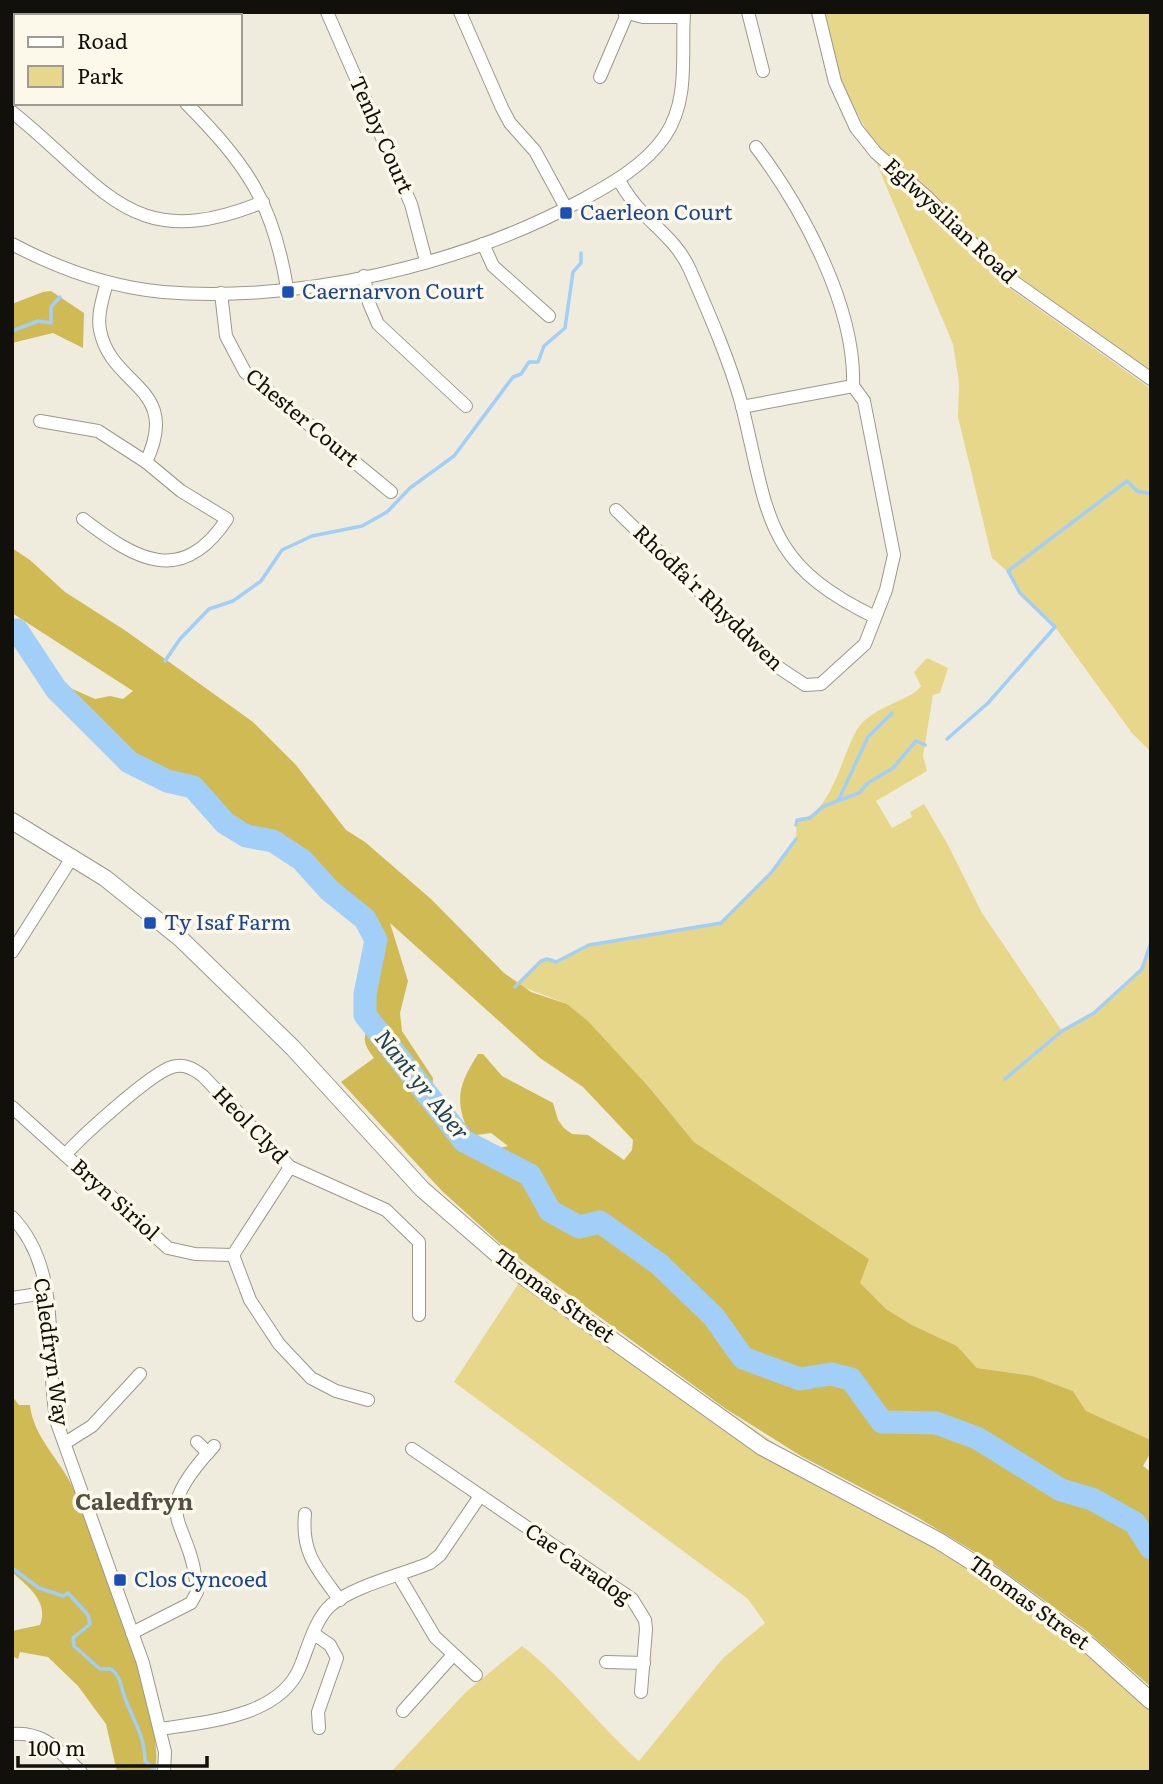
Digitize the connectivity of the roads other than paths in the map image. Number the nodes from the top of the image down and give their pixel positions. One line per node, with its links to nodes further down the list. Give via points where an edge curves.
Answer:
1 (327, 12): 17 (street, Tenby Court, via 411,204)
2 (460, 12): 14 (street, via 506,117 535,151)
3 (748, 12): 7 (street)
4 (818, 12): 23 (street, Eglwysilian Road, via 835,82 856,128 876,153 926,195 1003,274)
5 (626, 13): 6 (street); 8 (street)
6 (684, 15): 12 (street, via 677,115 649,155)
7 (763, 71)
8 (600, 77)
9 (188, 105): 13 (street, via 226,144)
10 (12, 112): 13 (street, via 105,193 150,219 201,222)
11 (756, 147): 24 (street, via 786,187 826,269 849,334)
12 (618, 179): 14 (street); 26 (street, via 684,257)
13 (263, 202): 20 (street, via 278,239)
14 (566, 208): 16 (street)
15 (12, 244): 19 (street)
16 (483, 244): 17 (street); 22 (street, via 493,265)
17 (426, 261): 18 (street)
18 (364, 276): 20 (street); 25 (street, via 378,324)
19 (107, 282): 21 (street, via 163,292); 28 (street, via 99,319 102,339 148,399 156,417 157,435)
20 (287, 288): 21 (street)
21 (221, 293): 29 (street, Chester Court, via 226,337 244,372)
22 (549, 316)
23 (1151, 379)
24 (853, 386): 26 (street); 32 (street, Rhodfa'r Rhyddwen, via 864,401 894,555)
25 (466, 406)
26 (742, 407): 32 (street, via 758,484 771,525 788,553 817,583)
27 (40, 421): 28 (street, via 98,431)
28 (146, 462): 31 (street, via 227,519 205,547 174,561 146,558 116,545)
29 (391, 492)
30 (616, 510): 32 (street, Rhodfa'r Rhyddwen, via 775,665 805,685 821,684 845,664 865,644)
31 (83, 519)
32 (875, 617)
33 (12, 821): 34 (main road, Thomas Street)
34 (73, 856): 35 (street); 60 (main road, Thomas Street, via 156,918 221,976 422,1189 520,1275 762,1447 939,1541 996,1577 1091,1647)
35 (12, 952)
36 (12, 1107): 37 (street, Bryn Siriol)
37 (65, 1154): 38 (street, Heol Clyd, via 135,1093 178,1066 203,1076); 40 (street, Bryn Siriol, via 169,1248)
38 (290, 1167): 40 (street); 43 (street, Heol Clyd, via 386,1210 419,1242)
39 (12, 1217): 41 (street, Caledfryn Way, via 30,1240)
40 (233, 1255): 45 (street, via 250,1300 279,1344 311,1378)
41 (45, 1293): 42 (street); 47 (street, Caledfryn Way, via 52,1329 54,1406)
42 (12, 1298)
43 (419, 1315)
44 (140, 1374): 47 (street, via 92,1426)
45 (368, 1400)
46 (197, 1442): 53 (street, via 211,1449 180,1487 174,1509 197,1592 191,1603)
47 (65, 1443): 53 (street, Caledfryn Way)
48 (412, 1450): 49 (street, Cae Caradog)
49 (480, 1496): 51 (street, via 440,1555); 57 (street, Cae Caradog, via 632,1599 646,1629)
50 (305, 1514): 52 (street, via 303,1536 308,1554)
51 (399, 1576): 52 (street); 55 (street, via 428,1627)
52 (340, 1600): 54 (street, via 322,1617)
53 (132, 1633): 63 (street, Caledfryn Way)
54 (314, 1634): 62 (street, via 330,1645 337,1658 318,1712); 63 (street, via 297,1676 277,1699 204,1722)
55 (453, 1655): 58 (street); 61 (street)
56 (606, 1662): 57 (street)
57 (644, 1663): 59 (street, Cae Caradog)
58 (476, 1675)
59 (641, 1692)
60 (1151, 1701)
61 (403, 1712)
62 (319, 1728)
63 (160, 1729): 66 (street, Caledfryn Way)
64 (12, 1734): 65 (street, via 30,1732 55,1747)
65 (81, 1772)
66 (164, 1772)

